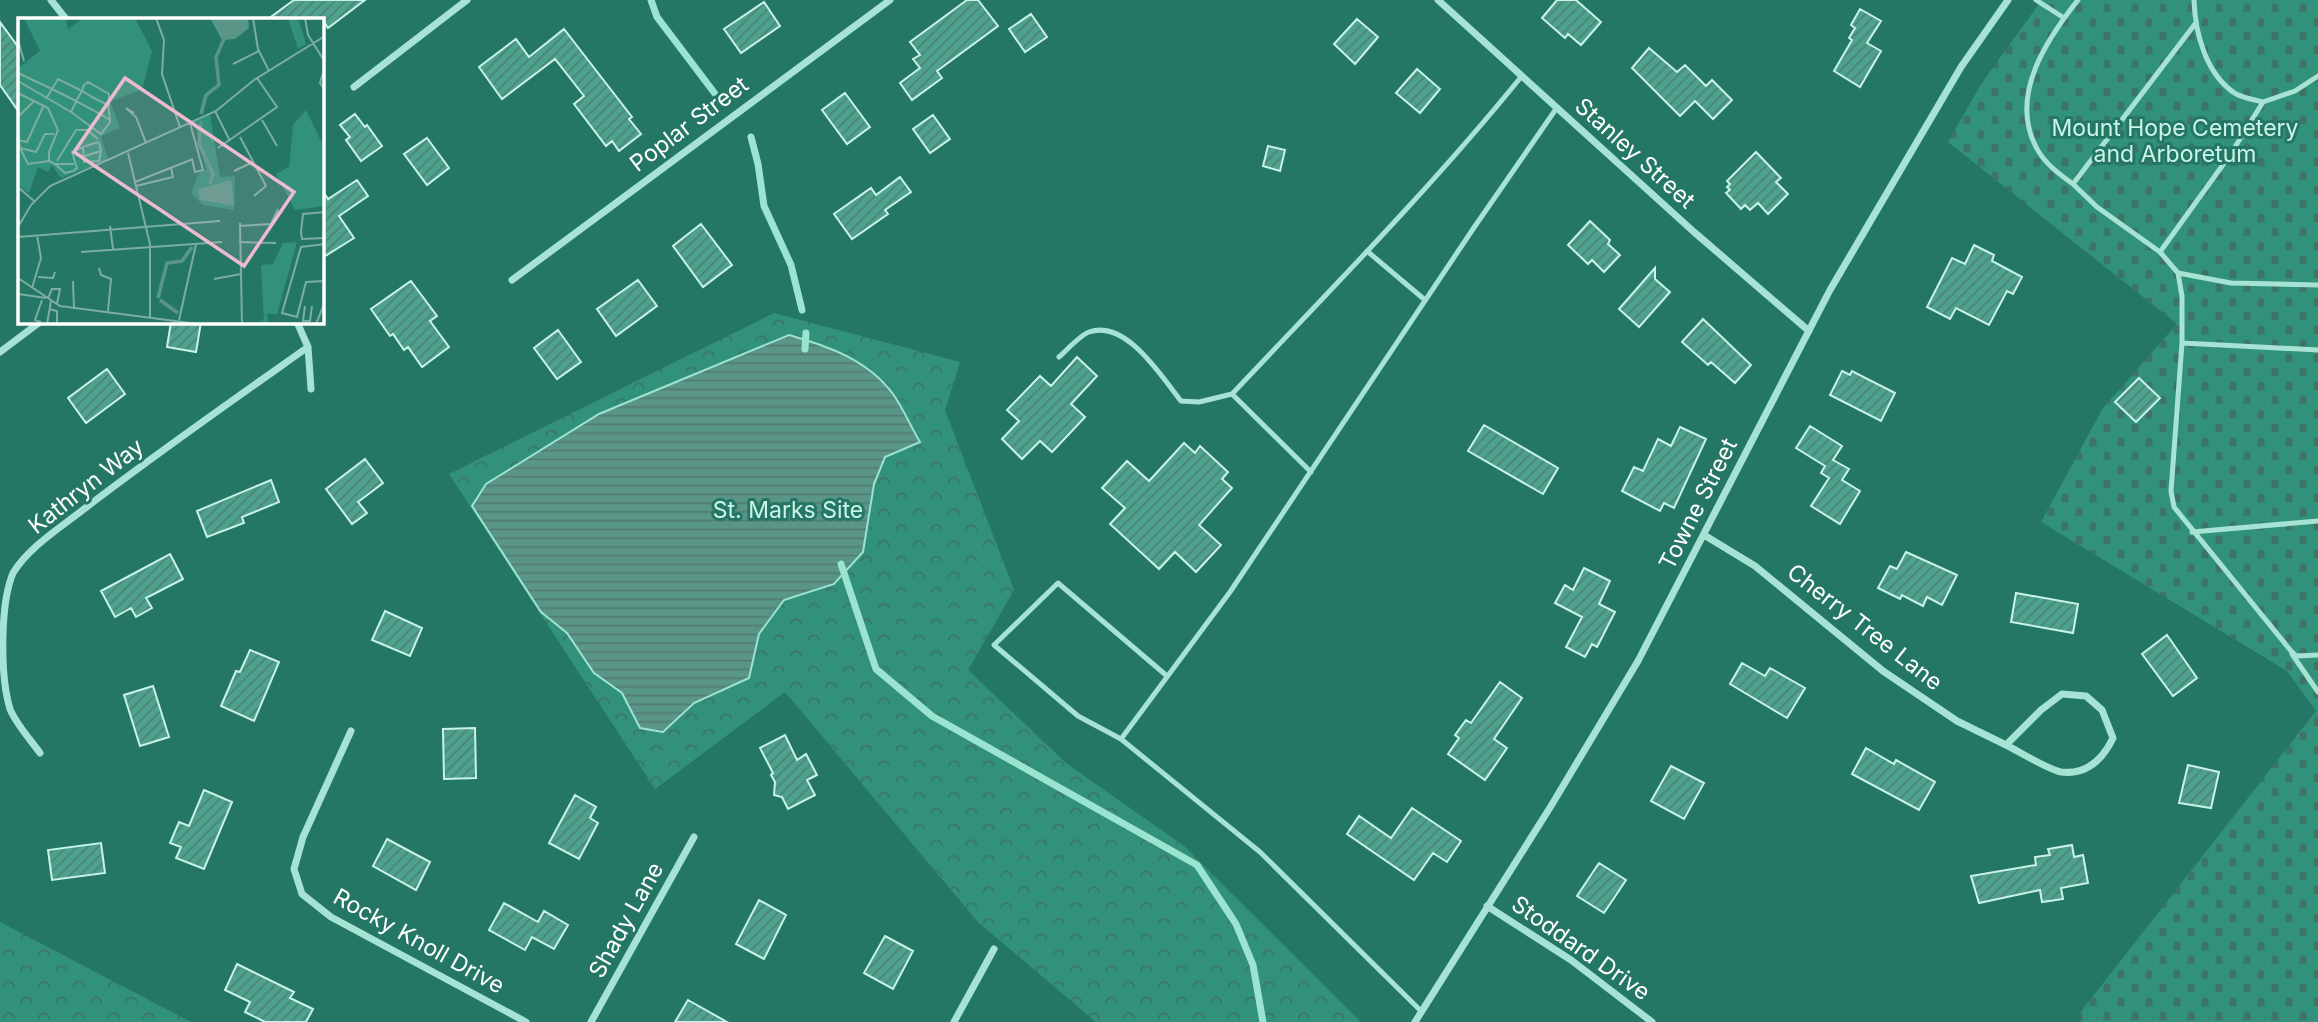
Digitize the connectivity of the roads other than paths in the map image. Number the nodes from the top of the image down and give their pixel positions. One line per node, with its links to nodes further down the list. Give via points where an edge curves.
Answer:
1 (51, 0): 9 (street)
2 (467, 0): 14 (street)
3 (890, 0): 21 (street, Poplar Street)
4 (1438, 0): 12 (street, Stanley Street)
5 (2008, 0): 26 (street, Towne Street, via 1906,158)
6 (2036, 0): 10 (lane)
7 (2078, 0): 10 (lane)
8 (2194, 0): 11 (lane)
9 (65, 18)
10 (2064, 18): 17 (lane, via 2032,71 2028,129 2053,169)
11 (2195, 24): 15 (lane, via 2209,62 2223,83 2238,95); 17 (lane)
12 (1521, 76): 16 (street, Stanley Street); 18 (lane)
13 (2318, 76): 15 (lane)
14 (354, 87)
15 (2263, 102): 19 (lane)
16 (1556, 109): 23 (lane); 26 (street, Stanley Street)
17 (2073, 184): 19 (lane)
18 (1367, 251): 23 (lane); 33 (lane)
19 (2160, 252): 20 (lane)
20 (2178, 273): 22 (lane, via 2231,283); 27 (lane)
21 (512, 280)
22 (2318, 285)
23 (1425, 300): 34 (lane)
24 (37, 324): 30 (street)
25 (298, 324): 28 (street)
26 (1809, 331): 37 (street, Towne Street)
27 (2182, 343): 29 (lane); 36 (lane, via 2171,491 2174,507)
28 (309, 347): 32 (street); 45 (street, Kathryn Way, via 118,483 37,547 13,573 3,598 3,684 11,712)
29 (2318, 351)
30 (0, 352)
31 (1059, 357): 33 (lane, via 1089,332 1115,331 1133,342 1181,401)
32 (311, 389)
33 (1232, 394): 34 (lane)
34 (1311, 472): 40 (lane)
35 (2318, 521): 36 (lane)
36 (2192, 531): 38 (lane)
37 (1704, 535): 44 (street, Cherry Tree Lane, via 1755,566 1883,671 1957,721); 47 (street, Towne Street, via 1638,661)
38 (2291, 652): 39 (lane, via 2295,656); 41 (lane)
39 (2318, 655)
40 (1167, 676): 43 (lane); 43 (lane, via 1058,583 994,645 1078,716)
41 (2318, 692)
42 (351, 732): 50 (street, Rocky Knoll Drive, via 303,837 294,869 302,894 331,917)
43 (1121, 738): 49 (lane, via 1260,852)
44 (2006, 745): 44 (street, Cherry Tree Lane, via 2062,694 2086,696 2102,710 2113,738 2105,754 2089,768 2060,772)
45 (40, 753)
46 (694, 837): 51 (street, Shady Lane)
47 (1487, 906): 49 (street, Towne Street); 54 (street, Stoddard Drive, via 1571,960)
48 (994, 949): 52 (street)
49 (1421, 1011): 53 (street, Towne Street)
50 (526, 1022)
51 (591, 1022)
52 (954, 1022)
53 (1415, 1022)
54 (1652, 1022)

